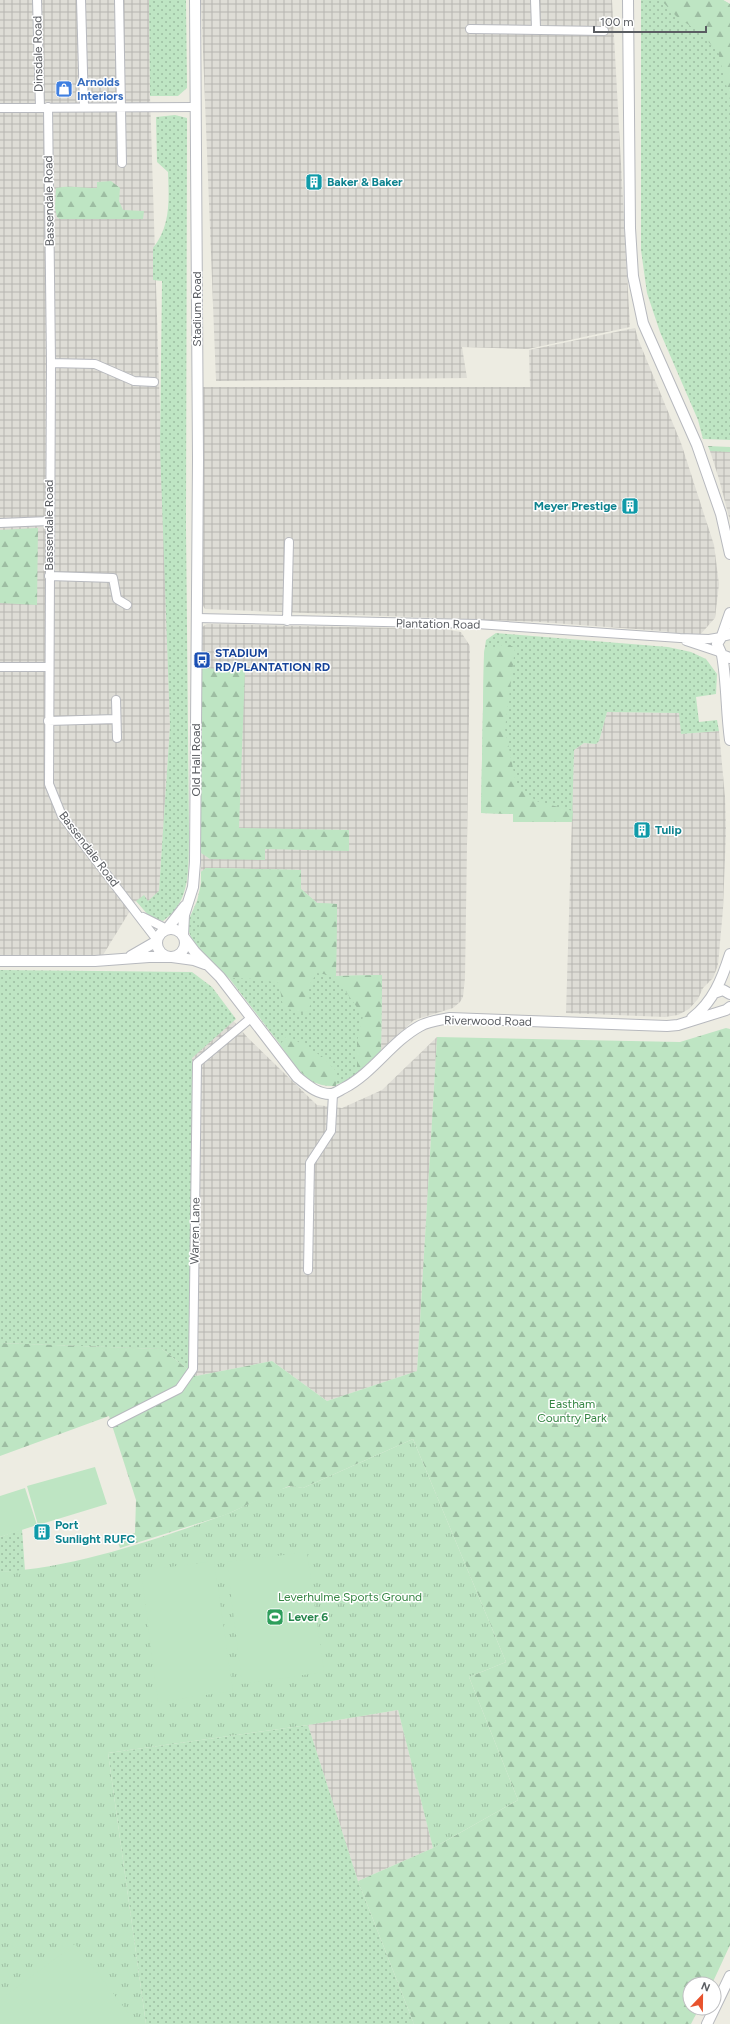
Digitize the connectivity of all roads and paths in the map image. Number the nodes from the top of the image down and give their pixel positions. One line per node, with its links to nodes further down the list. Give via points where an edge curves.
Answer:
1 (37, 0): 11 (street, Dinsdale Road)
2 (81, 0): 10 (street)
3 (119, 0): 12 (street)
4 (195, 0): 13 (street, Stadium Road)
5 (535, 0): 7 (street)
6 (628, 0): 21 (street, via 630,228 633,276 643,323 697,445 720,514)
7 (536, 28): 8 (street); 9 (street)
8 (470, 29)
9 (604, 31)
10 (84, 106): 11 (street); 12 (street)
11 (44, 107): 14 (street); 16 (street, Bassendale Road)
12 (121, 107): 13 (street); 15 (street)
13 (196, 107): 25 (street, Stadium Road)
14 (0, 108)
15 (122, 163)
16 (51, 363): 17 (street, via 95,364 134,381); 18 (street, Bassendale Road)
17 (154, 382)
18 (49, 521): 19 (street); 22 (street, Bassendale Road)
19 (0, 523)
20 (289, 542): 26 (street)
21 (730, 554)
22 (49, 576): 23 (street, via 113,578 117,598); 31 (street, Bassendale Road)
23 (126, 605)
24 (730, 613): 27 (street)
25 (196, 618): 26 (street, Plantation Road); 39 (street, Old Hall Road, via 195,862 193,887)
26 (287, 621): 28 (street, Plantation Road, via 477,624)
27 (724, 635): 28 (street, Plantation Road, via 709,639); 29 (street, via 717,644)
28 (680, 638): 29 (street, Plantation Road)
29 (724, 655): 33 (street)
30 (0, 667): 31 (street)
31 (49, 667): 36 (street, Bassendale Road)
32 (730, 682): 33 (street)
33 (727, 693): 38 (street, via 726,713)
34 (116, 700): 35 (street)
35 (116, 719): 36 (street); 37 (street)
36 (48, 721): 40 (street, Bassendale Road, via 49,784 62,816)
37 (117, 738)
38 (730, 740)
39 (188, 901): 41 (street, Old Hall Road); 42 (street, Old Hall Road)
40 (139, 914): 41 (street, Bassendale Road); 43 (street, Bassendale Road)
41 (167, 929): 42 (street, via 176,930); 43 (street)
42 (183, 935): 45 (street, via 183,950); 48 (street)
43 (157, 940): 45 (street, via 159,950); 46 (street, via 140,952)
44 (730, 954): 50 (street, Riverwood Road, via 722,979)
45 (171, 957): 46 (street); 48 (street, via 194,960)
46 (122, 959): 47 (street, via 95,962)
47 (0, 961)
48 (208, 966): 52 (street, via 220,977)
49 (730, 994): 50 (street, via 723,990)
50 (713, 995): 51 (street, via 713,1006); 53 (street, Riverwood Road, via 703,1009)
51 (726, 1010): 53 (street, Riverwood Road)
52 (251, 1018): 54 (street, via 297,1077 312,1089); 56 (street, Warren Lane, via 197,1063 194,1369 179,1389)
53 (683, 1023): 54 (street, Riverwood Road, via 667,1026 450,1018 434,1021 410,1033 356,1082)
54 (333, 1094): 55 (street, via 331,1132 310,1163)
55 (308, 1270)
56 (112, 1423)
57 (730, 1976): 58 (street)
58 (707, 2024)

